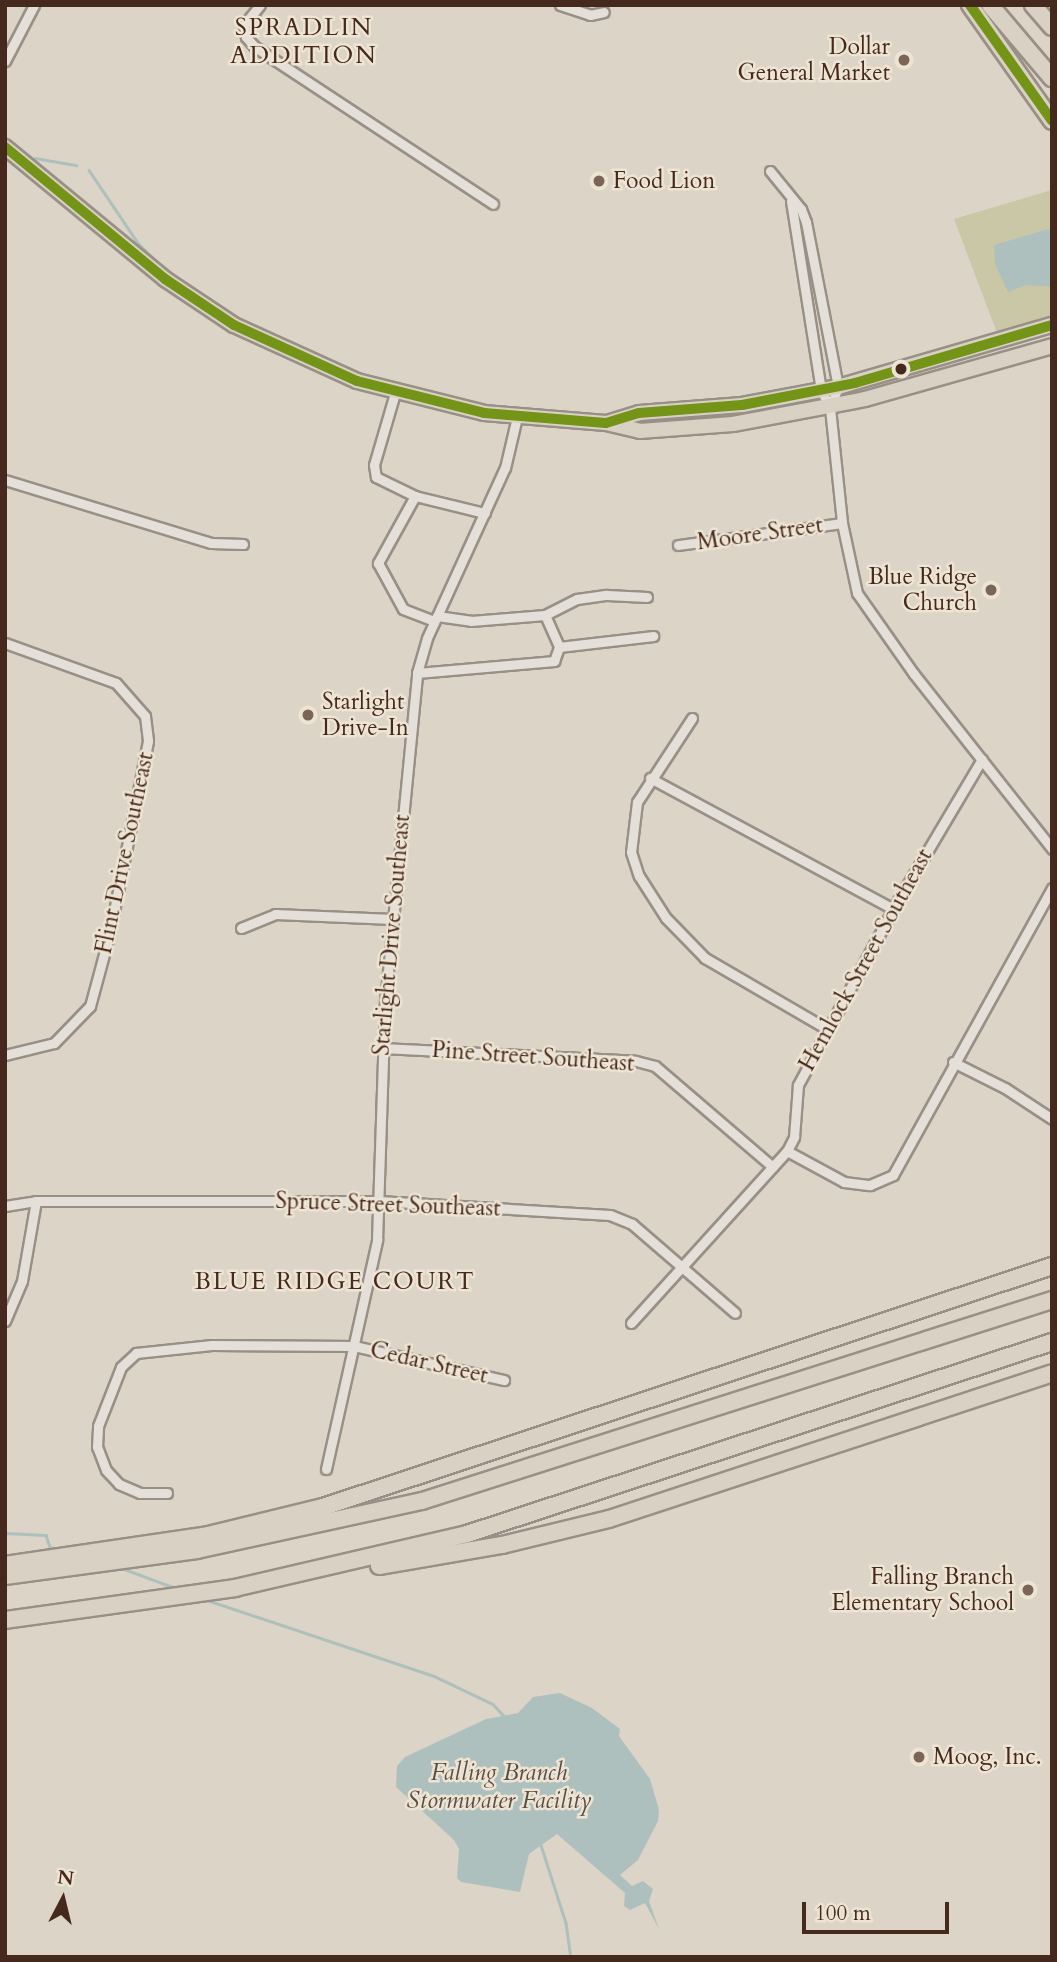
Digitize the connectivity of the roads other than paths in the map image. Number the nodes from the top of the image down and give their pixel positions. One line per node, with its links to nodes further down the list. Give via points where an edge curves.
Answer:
1 (34, 5): 9 (street)
2 (260, 5): 15 (street, via 244,25 246,37 256,47)
3 (560, 5): 7 (street, via 590,15)
4 (970, 5): 11 (highway)
5 (990, 5): 10 (highway)
6 (1033, 5): 8 (highway)
7 (604, 12)
8 (1052, 27)
9 (5, 61)
10 (1052, 78)
11 (1052, 121)
12 (5, 146): 20 (main road, via 159,275 209,309 306,361)
13 (770, 171): 14 (street)
14 (792, 201): 18 (street, via 802,209 806,222); 19 (street)
15 (493, 204)
16 (1052, 325): 18 (main road)
17 (1052, 346): 21 (main road)
18 (838, 387): 19 (main road); 21 (street)
19 (821, 390): 21 (street); 23 (main road, via 742,405 639,413)
20 (395, 393): 22 (main road); 25 (street, via 374,465 376,477)
21 (830, 408): 23 (main road, via 671,430 640,431); 27 (street)
22 (517, 417): 23 (main road); 26 (street, Starlight Drive Southeast, via 505,468)
23 (606, 423)
24 (5, 480): 28 (street, via 211,543)
25 (415, 496): 26 (street); 32 (street, via 378,563 403,610)
26 (485, 513): 32 (street, Starlight Drive Southeast)
27 (842, 523): 29 (street, Moore Street); 38 (street, via 850,573 868,611)
28 (243, 544)
29 (678, 545)
30 (647, 597): 31 (street, via 577,599)
31 (545, 615): 32 (street); 35 (street)
32 (435, 619): 36 (street, Starlight Drive Southeast)
33 (653, 636): 35 (street)
34 (5, 643): 47 (street, Flint Drive Southeast, via 116,683 145,716 148,741 110,932 90,1006 54,1043)
35 (559, 647): 36 (street, via 554,660)
36 (417, 673): 43 (street, Starlight Drive Southeast)
37 (692, 718): 39 (street)
38 (982, 759): 40 (street); 42 (street, Hemlock Street Southeast)
39 (650, 778): 42 (street); 45 (street, via 637,802 631,852 639,876 666,918 705,958)
40 (1052, 849)
41 (1052, 888): 48 (street)
42 (893, 909): 45 (street, Hemlock Street Southeast)
43 (393, 919): 44 (street, via 275,914); 46 (street, Starlight Drive Southeast)
44 (241, 928)
45 (827, 1029): 50 (street, Hemlock Street Southeast, via 798,1085 794,1137)
46 (382, 1048): 51 (street, Pine Street Southeast, via 636,1061 655,1066); 52 (street, Starlight Drive Southeast)
47 (5, 1055)
48 (953, 1062): 49 (street); 50 (street, via 893,1175 870,1185 844,1182)
49 (1052, 1119)
50 (787, 1151): 51 (street, Hemlock Street Southeast)
51 (773, 1167): 56 (street, Hemlock Street Southeast)
52 (379, 1201): 53 (street, Spruce Street Southeast); 56 (street, Spruce Street Southeast, via 610,1215 632,1224); 62 (street, Starlight Drive Southeast, via 377,1240)
53 (36, 1202): 54 (street, Spruce Street Southeast); 59 (street, via 22,1281)
54 (5, 1206)
55 (1052, 1266): 67 (highway, via 323,1507 208,1535)
56 (683, 1268): 58 (street, Spruce Street Southeast); 60 (street, Hemlock Street Southeast)
57 (1052, 1300): 69 (highway, via 422,1501 197,1550)
58 (735, 1313)
59 (5, 1321)
60 (631, 1323)
61 (1052, 1342): 68 (highway, via 517,1519)
62 (354, 1346): 64 (street, Cedar Street); 65 (street, Starlight Drive Southeast); 66 (street, Cedar Street, via 212,1345 136,1353 121,1367 98,1426 97,1447 106,1470 119,1484 140,1493)
63 (1052, 1373): 68 (highway, via 596,1522 453,1555)
64 (504, 1380)
65 (326, 1469)
66 (167, 1493)
67 (5, 1565)
68 (304, 1575): 70 (highway, via 165,1600)
69 (5, 1576)
70 (5, 1620)

